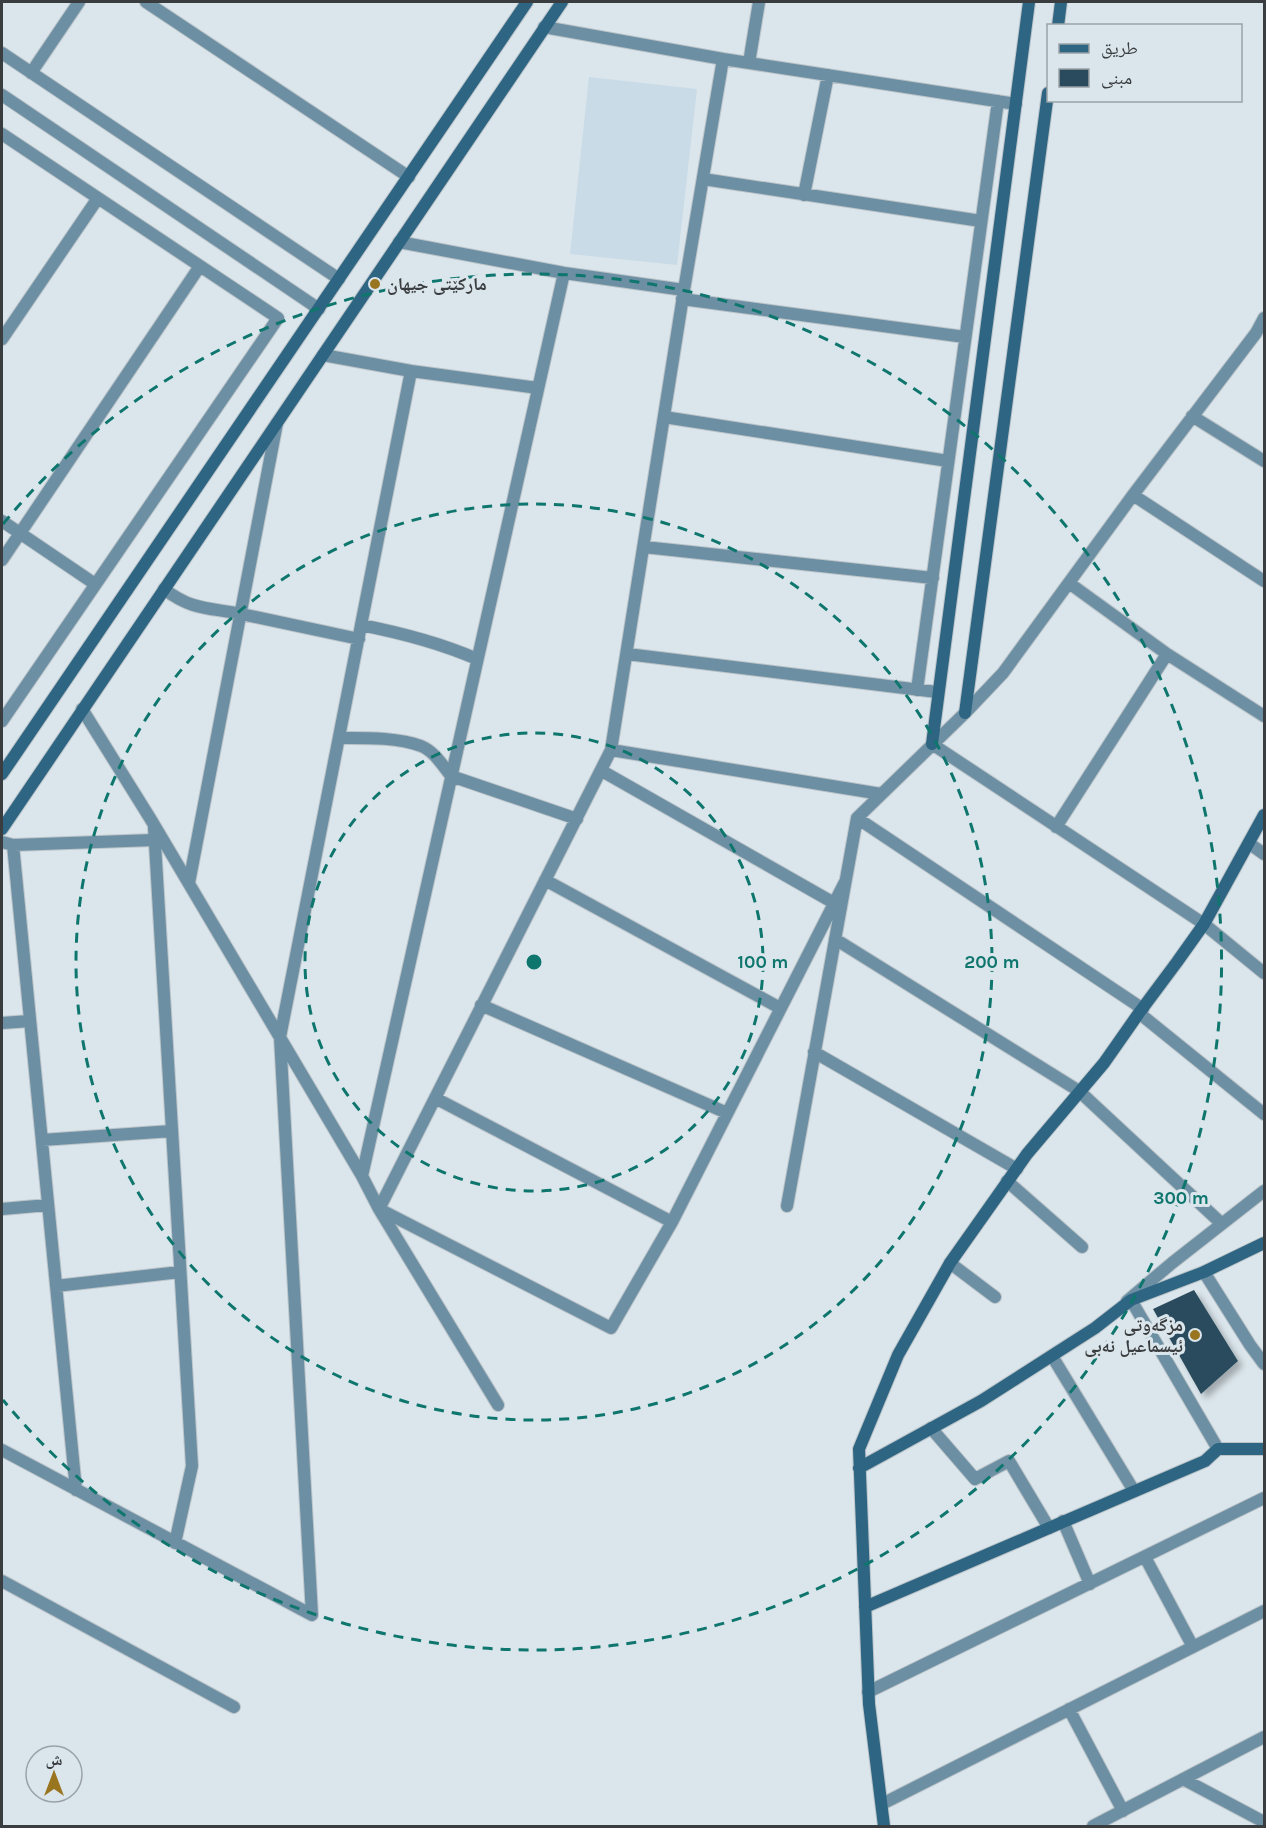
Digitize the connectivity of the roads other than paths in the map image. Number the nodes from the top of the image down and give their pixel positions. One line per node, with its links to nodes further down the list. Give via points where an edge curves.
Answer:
1 (79, 2): 13 (street)
2 (146, 2): 20 (street)
3 (527, 2): 20 (street)
4 (562, 2): 9 (street)
5 (759, 2): 12 (street)
6 (1029, 2): 18 (street)
7 (1061, 2): 8 (street)
8 (1058, 24)
9 (544, 27): 11 (street); 25 (street)
10 (2, 53): 13 (street)
11 (723, 59): 12 (street); 21 (street)
12 (749, 63): 14 (street)
13 (31, 73): 28 (street)
14 (828, 75): 17 (street); 22 (street)
15 (2, 95): 30 (street)
16 (1047, 100): 62 (street)
17 (998, 101): 18 (street); 24 (street)
18 (1016, 104): 60 (street)
19 (2, 134): 23 (street)
20 (409, 177): 28 (street)
21 (702, 179): 22 (street); 29 (street)
22 (804, 195): 24 (street)
23 (98, 198): 26 (street); 34 (street)
24 (981, 221): 33 (street)
25 (399, 242): 27 (street); 35 (street)
26 (200, 266): 45 (street); 51 (street, via 278,318)
27 (564, 273): 29 (street); 37 (street)
28 (339, 279): 30 (street)
29 (683, 294): 33 (street); 39 (street)
30 (319, 309): 69 (street)
31 (1264, 318): 32 (street)
32 (1260, 335): 38 (street)
33 (965, 338): 41 (street)
34 (2, 339)
35 (323, 354): 36 (street); 40 (street)
36 (411, 370): 37 (street); 54 (street)
37 (538, 388): 58 (street)
38 (1192, 416): 42 (street); 43 (street)
39 (664, 417): 41 (street); 46 (street)
40 (277, 421): 52 (street); 53 (street)
41 (948, 461): 48 (street)
42 (1264, 461)
43 (1133, 495): 49 (street); 50 (street)
44 (2, 521): 45 (street)
45 (20, 534): 47 (street); 51 (street)
46 (644, 547): 48 (street); 56 (street)
47 (2, 560)
48 (933, 578): 59 (street)
49 (1264, 581)
50 (1070, 583): 57 (street); 62 (street, via 1003,673)
51 (95, 584): 64 (street)
52 (164, 589): 53 (street, via 180,602); 61 (street)
53 (240, 614): 55 (street); 83 (street)
54 (361, 625): 55 (street); 58 (street, via 448,646)
55 (359, 639): 65 (street)
56 (627, 654): 59 (street); 67 (street)
57 (1167, 654): 63 (street); 76 (street)
58 (477, 660): 70 (street)
59 (918, 690): 60 (street)
60 (938, 692): 66 (street)
61 (82, 709): 75 (street); 77 (street)
62 (965, 713): 66 (street)
63 (1264, 716)
64 (2, 721)
65 (339, 738): 70 (street, via 422,746); 93 (street)
66 (932, 744): 71 (street); 76 (street)
67 (611, 750): 68 (street); 71 (street)
68 (602, 771): 74 (street); 84 (street)
69 (2, 774)
70 (451, 776): 74 (street); 102 (street)
71 (881, 794): 73 (street)
72 (1264, 815): 80 (street)
73 (857, 818): 84 (street); 90 (street)
74 (577, 819): 82 (street)
75 (153, 823): 78 (street); 83 (street)
76 (1056, 827): 85 (street)
77 (2, 829)
78 (154, 840): 79 (street); 99 (street)
79 (7, 843): 91 (street)
80 (1250, 844): 81 (street); 85 (street)
81 (1264, 854)
82 (544, 880): 88 (street); 89 (street)
83 (189, 883): 93 (street)
84 (838, 905): 86 (street); 89 (street)
85 (1204, 924): 87 (street); 90 (street)
86 (835, 939): 94 (street); 95 (street)
87 (1264, 973)
88 (481, 1005): 96 (street); 97 (street)
89 (780, 1008): 97 (street)
90 (1141, 1011): 95 (street); 98 (street)
91 (30, 1021): 92 (street); 100 (street)
92 (2, 1023)
93 (280, 1037): 102 (street); 133 (street, via 312,1615)
94 (814, 1052): 101 (street); 106 (street)
95 (1079, 1091): 101 (street); 110 (street)
96 (435, 1098): 108 (street); 109 (street)
97 (727, 1113): 109 (street)
98 (1264, 1114)
99 (172, 1131): 100 (street); 114 (street)
100 (42, 1140): 105 (street)
101 (1017, 1169): 103 (street)
102 (362, 1176): 108 (street)
103 (1007, 1181): 112 (street); 113 (street)
104 (1264, 1191): 110 (street)
105 (48, 1205): 107 (street); 116 (street)
106 (786, 1206)
107 (2, 1209)
108 (379, 1209): 109 (street, via 611,1328); 122 (street)
109 (672, 1222)
110 (1222, 1224): 119 (street)
111 (1264, 1243): 115 (street)
112 (1082, 1247)
113 (950, 1263): 117 (street); 127 (street, via 898,1355 860,1449)
114 (180, 1272): 116 (street); 133 (street, via 192,1466)
115 (1204, 1272): 118 (street); 121 (street)
116 (56, 1286): 128 (street)
117 (995, 1297)
118 (1131, 1300): 119 (street); 124 (street)
119 (1120, 1307): 120 (street)
120 (1052, 1356): 123 (street); 129 (street)
121 (1264, 1364)
122 (498, 1405)
123 (931, 1428): 127 (street); 132 (street, via 975,1479 1009,1461)
124 (1218, 1449): 125 (street); 129 (street, via 1205,1461)
125 (1264, 1449)
126 (2, 1450): 128 (street)
127 (860, 1468): 137 (street)
128 (76, 1490): 133 (street)
129 (1134, 1491): 131 (street)
130 (1264, 1498): 134 (street)
131 (1063, 1521): 132 (street); 136 (street)
132 (1049, 1528): 137 (street)
133 (176, 1543)
134 (1145, 1557): 136 (street); 139 (street)
135 (2, 1581): 141 (street)
136 (1090, 1584): 140 (street)
137 (865, 1607): 140 (street)
138 (1264, 1611): 139 (street)
139 (1193, 1647): 142 (street)
140 (868, 1692): 145 (street)
141 (234, 1707)
142 (1069, 1709): 145 (street); 146 (street)
143 (1264, 1737): 144 (street)
144 (1183, 1779): 146 (street); 147 (street)
145 (882, 1804): 148 (street)
146 (1123, 1811): 149 (street)
147 (1264, 1822)
148 (884, 1827)
149 (1093, 1827)

